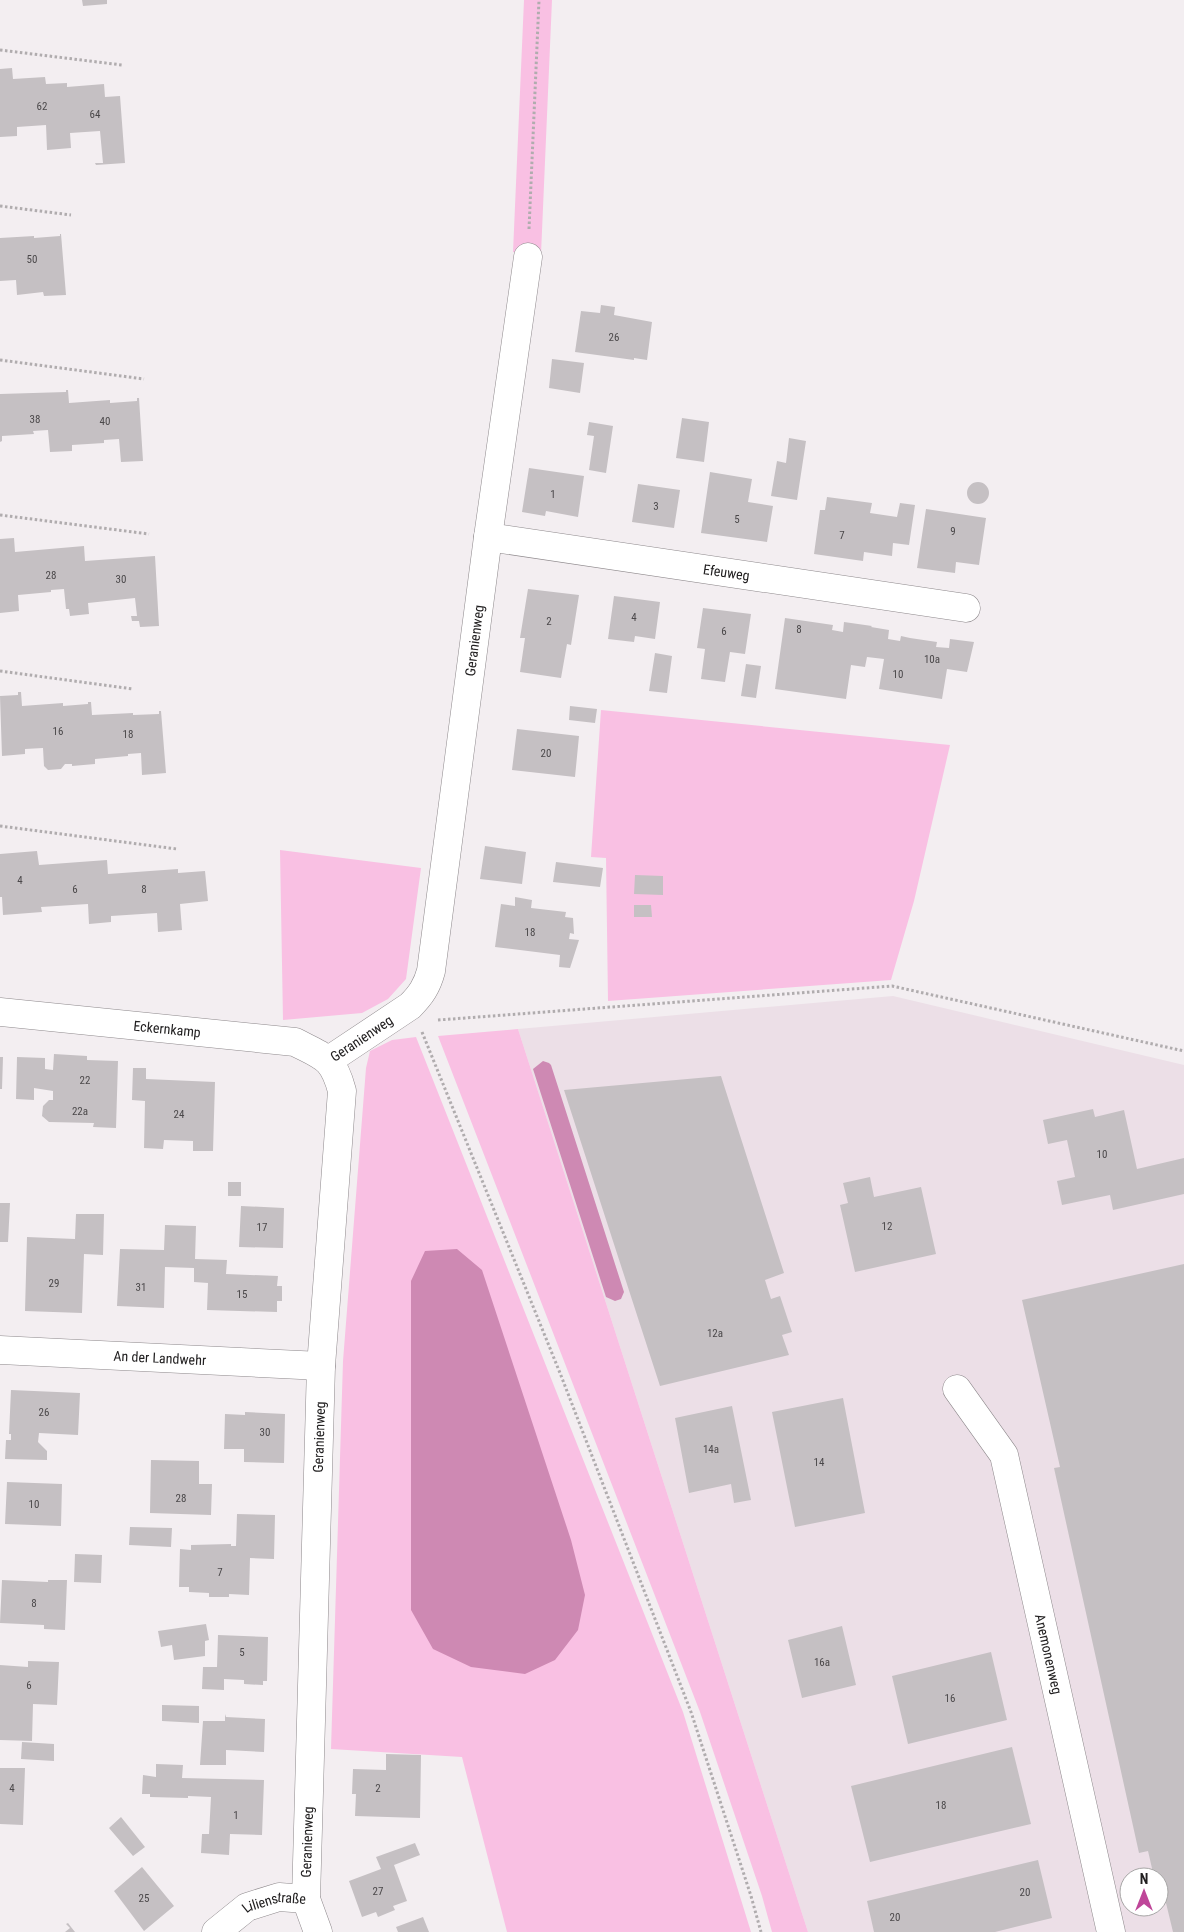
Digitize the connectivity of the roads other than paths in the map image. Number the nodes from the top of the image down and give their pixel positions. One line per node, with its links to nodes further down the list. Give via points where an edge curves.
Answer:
1 (528, 257): 2 (street, Geranienweg)
2 (488, 537): 3 (street, Efeuweg); 5 (street, Geranienweg, via 432,971 421,996 410,1006)
3 (966, 608)
4 (0, 1012): 5 (street, Eckernkamp, via 295,1042)
5 (329, 1060): 7 (street, Geranienweg, via 338,1073 342,1091)
6 (0, 1350): 7 (street, An der Landwehr)
7 (321, 1366): 9 (street, Geranienweg)
8 (956, 1389): 12 (street, Anemonenweg, via 1004,1455)
9 (306, 1899): 10 (street, Lilienstraße, via 279,1897 247,1907); 11 (street, Lilienstraße)
10 (216, 1932)
11 (318, 1932)
12 (1111, 1932)

